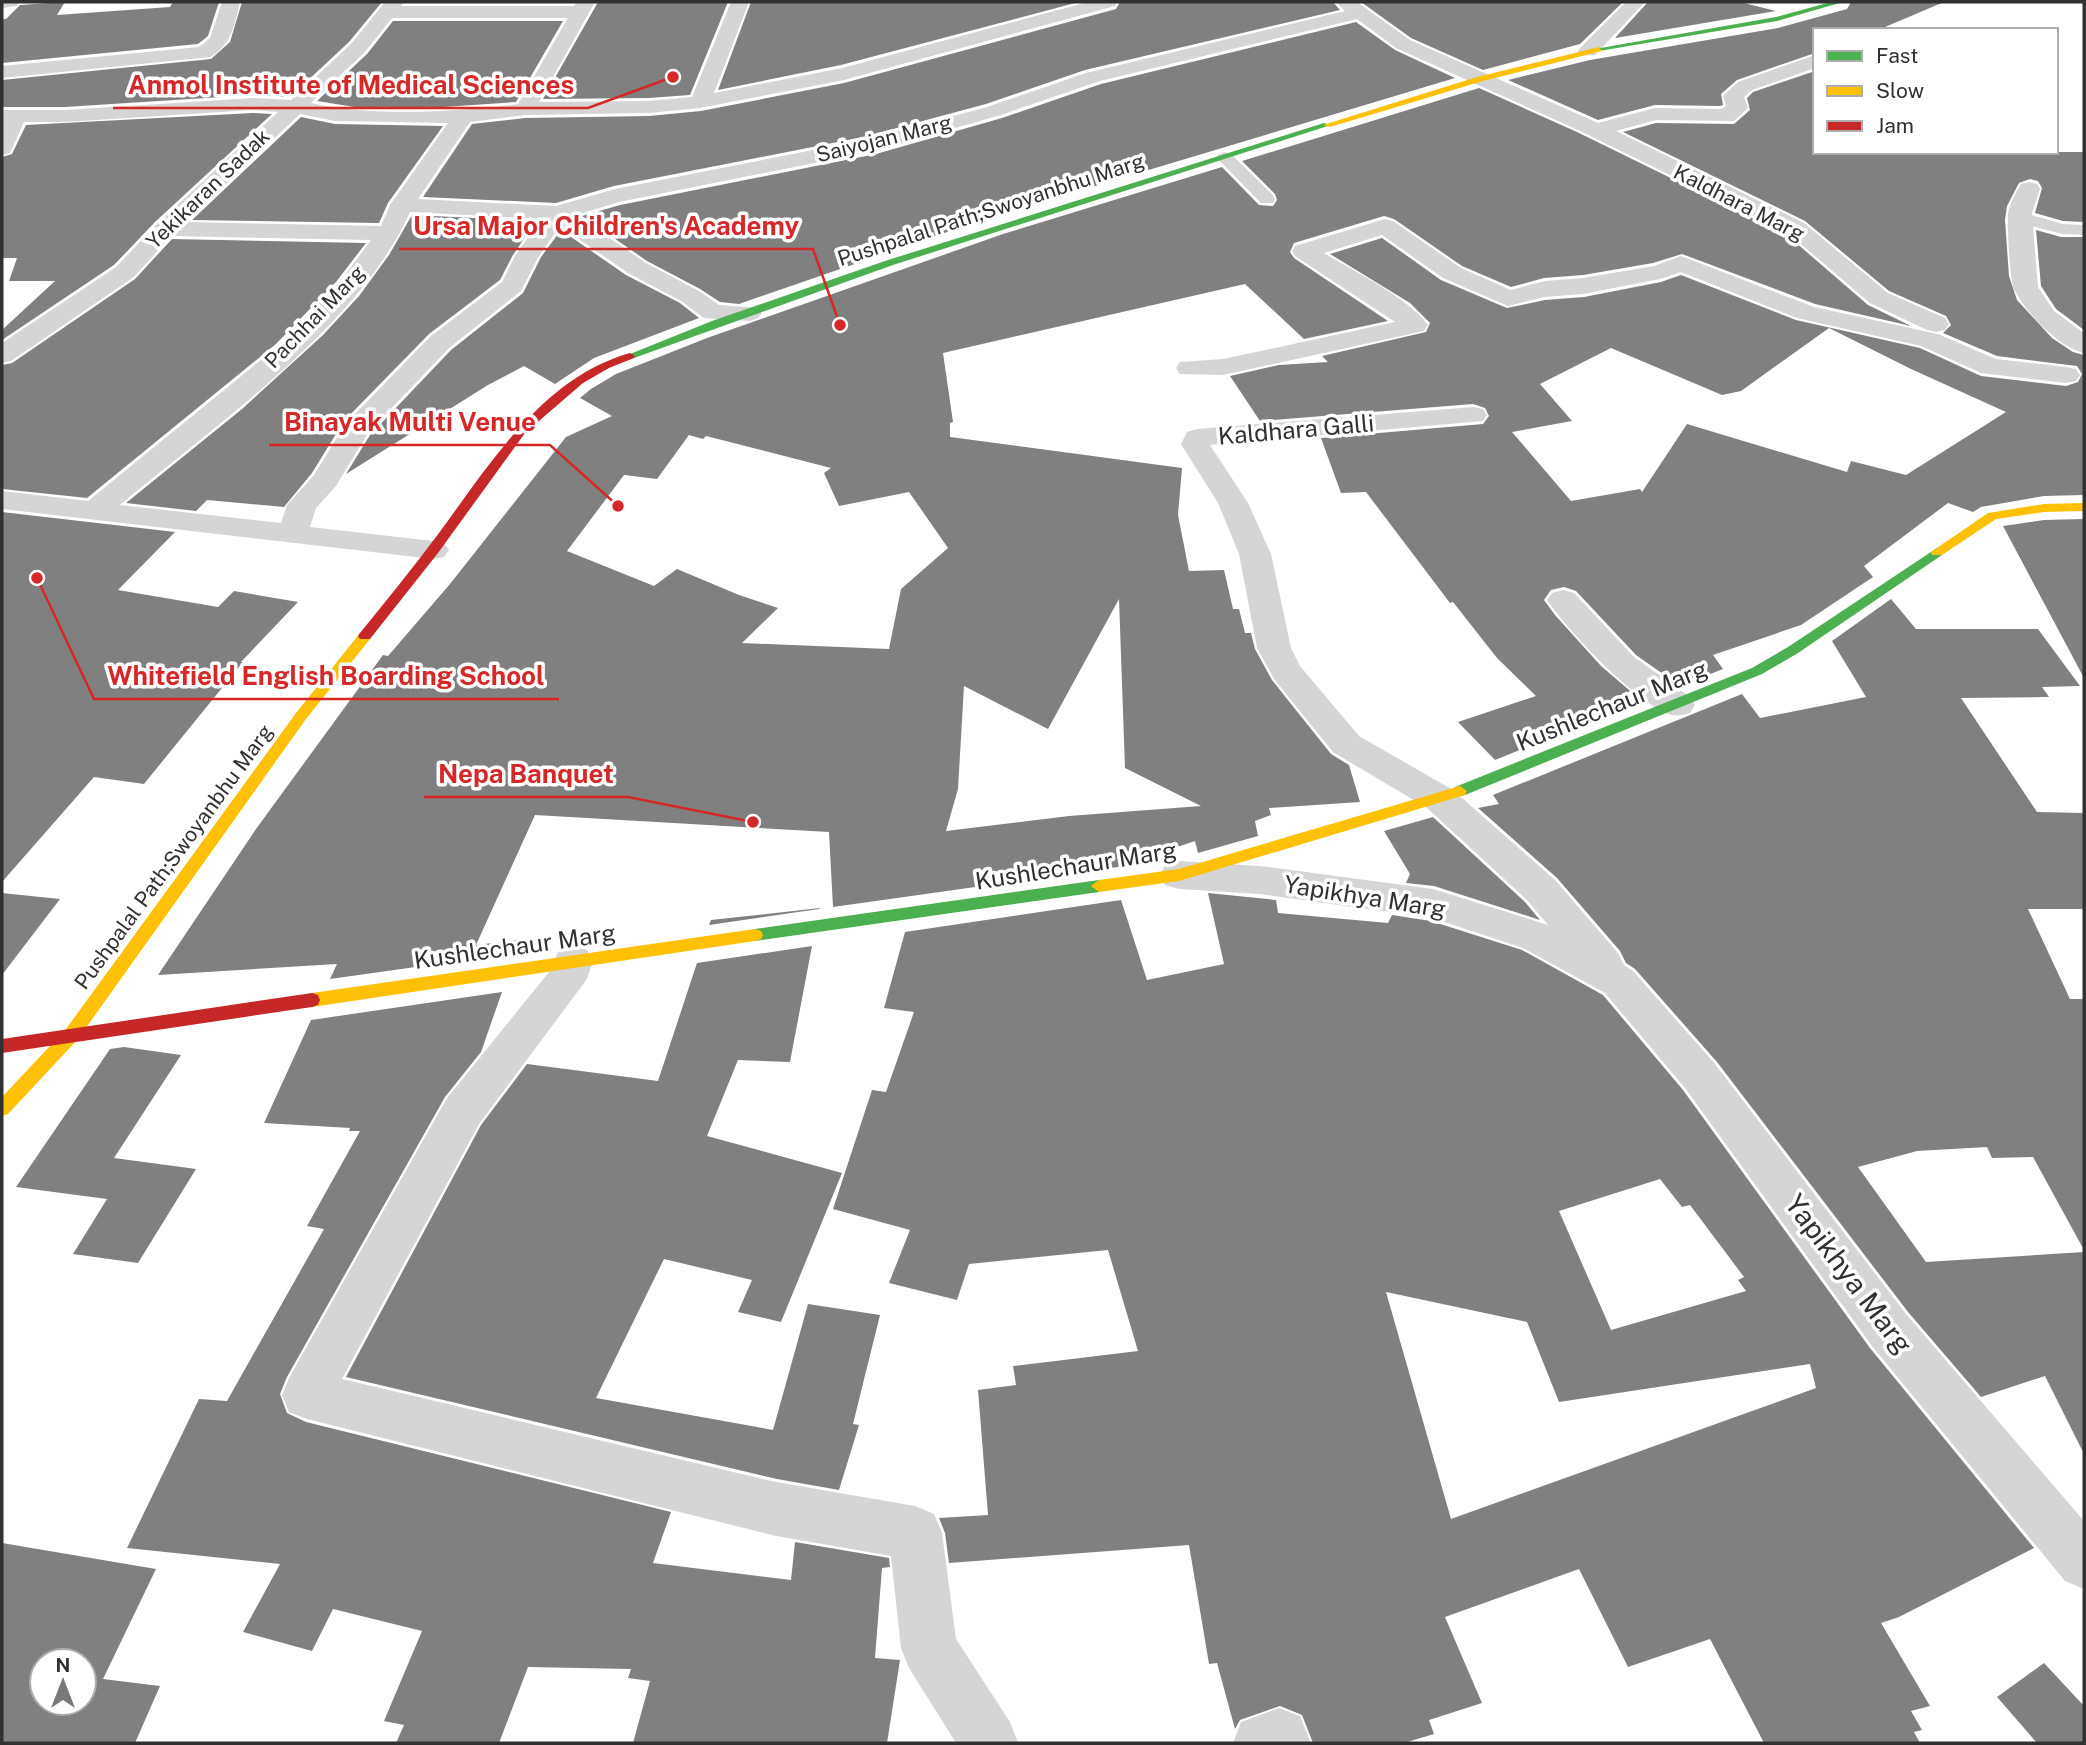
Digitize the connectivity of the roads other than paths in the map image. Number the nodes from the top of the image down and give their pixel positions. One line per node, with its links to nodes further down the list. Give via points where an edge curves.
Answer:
1 (2, 2): 2 (street)
2 (10, 2)
3 (232, 2): 13 (street, via 219,42 211,50)
4 (740, 2): 16 (street)
5 (1108, 2): 16 (street, via 844,75)
6 (1636, 2): 11 (street)
7 (1839, 2): 11 (main road, Pushpalal Path;Swoyanbhu Marg, via 1777,19)
8 (392, 7): 9 (street); 17 (street, Yekikaran Sadak, via 358,48)
9 (583, 7): 18 (street)
10 (1352, 8): 15 (street, Kaldhara Marg, via 1403,44); 28 (street, Saiyojan Marg, via 1093,77 994,111 867,146 615,196)
11 (1588, 51): 15 (main road, Pushpalal Path;Swoyanbhu Marg)
12 (1813, 62): 22 (street, via 1745,86 1733,96 1737,108 1726,116 1655,114)
13 (86, 66): 14 (street); 20 (street)
14 (2, 72)
15 (1480, 79): 22 (street, Kaldhara Marg); 24 (main road, Pushpalal Path;Swoyanbhu Marg)
16 (700, 102): 18 (street)
17 (294, 106): 20 (street, via 253,104); 21 (street, via 335,115); 30 (street, Yekikaran Sadak)
18 (526, 109): 21 (street)
19 (9, 116): 20 (street); 23 (street)
20 (65, 116)
21 (463, 117): 27 (street, Pachhai Marg)
22 (1596, 130): 37 (street, Kaldhara Marg, via 1796,228 1879,298 2026,363)
23 (2, 148)
24 (1225, 157): 26 (lane); 33 (main road, Pushpalal Path;Swoyanbhu Marg, via 994,227)
25 (2029, 189): 29 (street)
26 (1266, 199)
27 (402, 205): 28 (street, Saiyojan Marg); 32 (street, Pachhai Marg)
28 (557, 213): 33 (street, via 713,313); 42 (street, via 512,286 440,342 356,429 326,480 302,505)
29 (2021, 217): 31 (lane); 34 (street, via 2025,287 2046,316)
30 (165, 229): 32 (street); 35 (street, Yekikaran Sadak, via 125,271)
31 (2084, 230)
32 (389, 233): 41 (street, Pachhai Marg, via 347,289 287,352)
33 (748, 313): 43 (main road, Pushpalal Path;Swoyanbhu Marg, via 605,366 564,392 521,431)
34 (2084, 345)
35 (2, 355)
36 (1190, 368): 37 (street, Kaldhara Marg, via 1223,367 1415,325 1304,251 1385,226 1452,273 1508,298 1660,271 1681,263 1805,313 1929,341 1991,367)
37 (2075, 379)
38 (1473, 415): 46 (street, Kaldhara Galli, via 1197,438 1195,443 1233,503 1255,554 1274,648 1286,671 1346,744)
39 (2, 500): 41 (street)
40 (2084, 507): 45 (main road, Kushlechaur Marg, via 1992,516 1793,650)
41 (95, 510): 42 (street)
42 (292, 533): 43 (street)
43 (433, 550): 50 (main road, Pushpalal Path;Swoyanbhu Marg, via 300,716)
44 (1563, 600): 45 (street, via 1622,665)
45 (1678, 705): 46 (main road, Kushlechaur Marg)
46 (1440, 799): 47 (main road, Kushlechaur Marg); 49 (street, Yapikhya Marg, via 1541,890)
47 (1179, 875): 48 (main road, Kushlechaur Marg); 49 (street, Yapikhya Marg, via 1260,880 1433,904 1537,937)
48 (572, 961): 50 (main road, Kushlechaur Marg); 54 (street, via 567,979 463,1111 307,1395 776,1509 915,1533 929,1648)
49 (1619, 982): 53 (street, Yapikhya Marg, via 1700,1076 1889,1330)
50 (72, 1034): 51 (main road, Kushlechaur Marg); 52 (main road, Pushpalal Path;Swoyanbhu Marg)
51 (2, 1046)
52 (2, 1109)
53 (2084, 1562)
54 (989, 1743)
55 (1262, 1743): 56 (street, via 1279,1737)
56 (1282, 1743)

